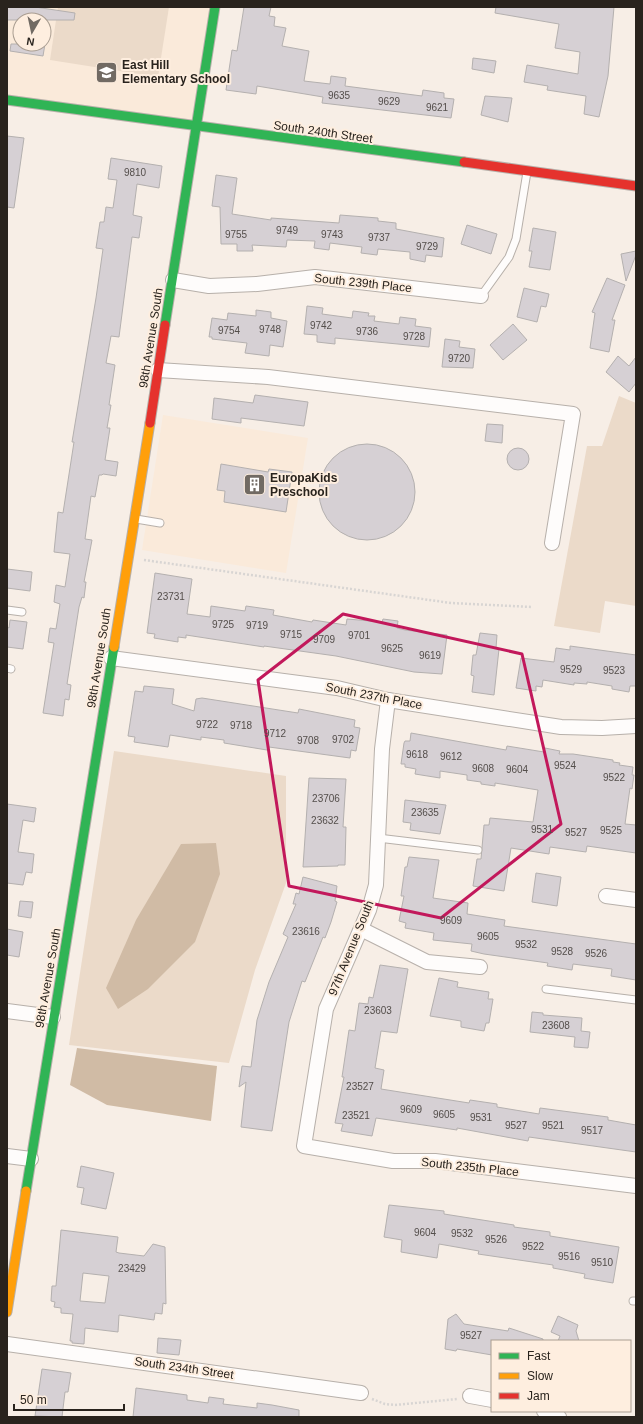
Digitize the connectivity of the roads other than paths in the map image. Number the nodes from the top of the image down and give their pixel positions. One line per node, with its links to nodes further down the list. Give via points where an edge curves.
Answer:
1 (214, 7): 3 (street, 98th Avenue South)
2 (7, 100): 3 (street, South 240th Street)
3 (195, 127): 4 (street, South 240th Street); 6 (street, 98th Avenue South)
4 (527, 172): 5 (street, South 240th Street); 7 (lane, via 516,239 509,257)
5 (636, 186)
6 (173, 280): 7 (street, South 239th Place, via 209,286 257,284 314,277); 8 (street, 98th Avenue South)
7 (481, 296)
8 (158, 370): 9 (street, 98th Avenue South); 11 (street, via 268,377 573,414)
9 (134, 519): 10 (lane); 14 (street, 98th Avenue South)
10 (160, 523)
11 (552, 543)
12 (7, 610): 13 (lane)
13 (22, 612)
14 (111, 658): 15 (street, South 237th Place, via 337,688); 26 (street, 98th Avenue South, via 78,876)
15 (388, 700): 16 (street, South 237th Place, via 561,727); 17 (street, 97th Avenue South, via 382,749)
16 (636, 726)
17 (378, 838): 18 (lane); 21 (street, 97th Avenue South, via 376,885)
18 (478, 850)
19 (606, 896): 20 (street)
20 (636, 900)
21 (361, 929): 22 (street, via 427,962); 27 (street, 97th Avenue South, via 326,1009)
22 (480, 967)
23 (546, 988): 24 (lane)
24 (636, 1000)
25 (7, 1010): 26 (street)
26 (53, 1017): 29 (street, 98th Avenue South)
27 (304, 1146): 30 (street, South 235th Place, via 393,1161 435,1161)
28 (7, 1156): 29 (street)
29 (31, 1159): 31 (street, 98th Avenue South)
30 (636, 1186)
31 (7, 1312)
32 (7, 1344): 33 (street, South 234th Street)
33 (361, 1393)
34 (470, 1396): 35 (street)
35 (491, 1400)
36 (546, 1412): 37 (street)
37 (559, 1417)

